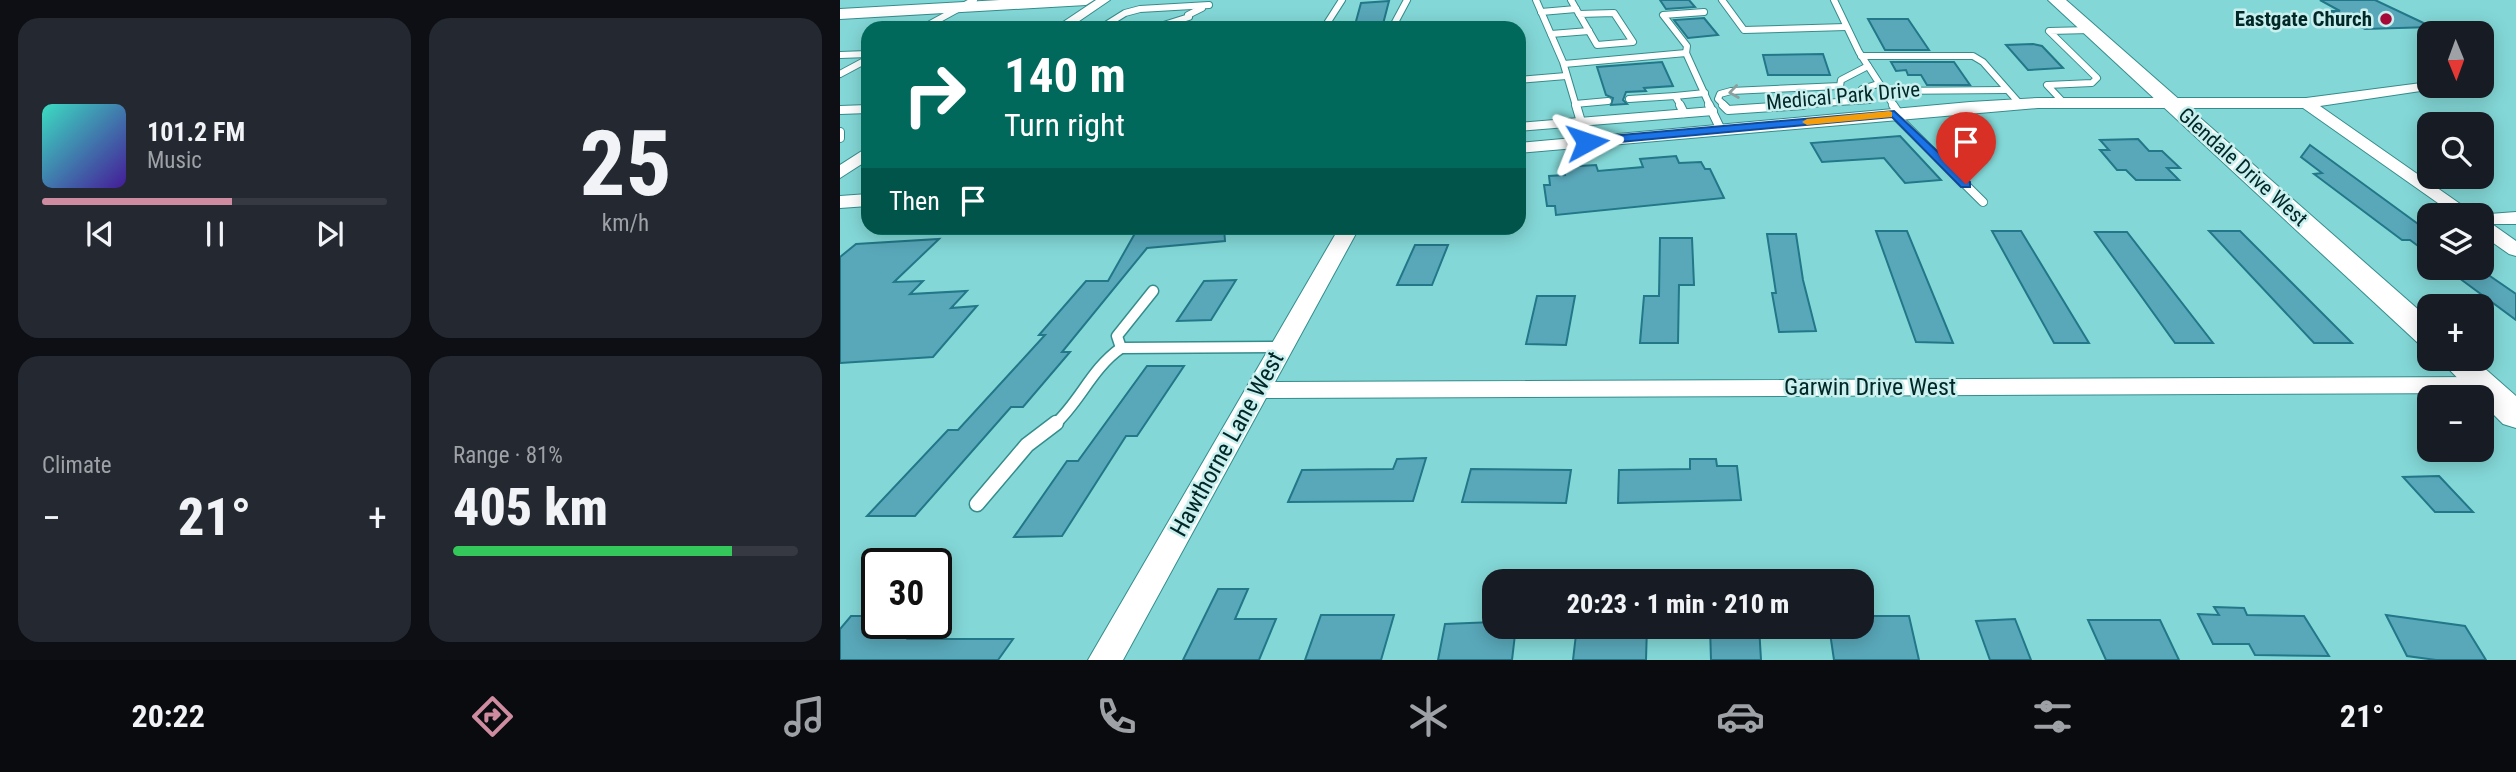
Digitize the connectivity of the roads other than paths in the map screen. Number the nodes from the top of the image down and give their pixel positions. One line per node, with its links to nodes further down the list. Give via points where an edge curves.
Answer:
1 (1086, 0): 11 (street)
2 (1104, 0): 19 (street)
3 (1342, 0): 22 (lane)
4 (1407, 0): 23 (lane)
5 (1535, 0): 13 (lane)
6 (1571, 0): 12 (lane)
7 (1722, 0): 24 (lane, via 1744,30)
8 (1834, 0): 24 (lane)
9 (2056, 0): 25 (street, Glendale Drive West)
10 (1210, 2): 16 (lane); 20 (lane, via 1140,9)
11 (967, 4): 15 (street); 18 (lane)
12 (1577, 11): 13 (lane); 26 (lane); 26 (lane, via 1614,13 1633,42 1597,45)
13 (1541, 12): 27 (lane)
14 (1704, 12): 28 (lane, via 1663,15 1687,46)
15 (840, 14)
16 (1188, 15): 17 (lane); 21 (lane)
17 (1173, 18)
18 (936, 21)
19 (1071, 21)
20 (1112, 21)
21 (1175, 21)
22 (1328, 21)
23 (1396, 21)
24 (1846, 27): 31 (lane)
25 (2090, 30): 46 (street, Glendale Drive West); 47 (lane, via 2049,31 2097,78 2092,83 2046,85)
26 (1589, 31): 27 (lane)
27 (1551, 34): 33 (lane)
28 (1686, 53): 33 (lane); 42 (lane)
29 (840, 55): 30 (lane)
30 (861, 56)
31 (1861, 56): 34 (lane); 40 (lane, via 1973,56)
32 (861, 60): 35 (lane)
33 (1564, 64): 36 (lane)
34 (1868, 66): 38 (lane); 38 (lane, one-way to 38, via 1841,80 1840,86 1731,91 1718,99 1728,110 1869,100 1862,89)
35 (840, 74)
36 (1566, 76): 37 (lane); 49 (lane)
37 (1526, 79)
38 (1878, 83): 41 (lane)
39 (2417, 88): 48 (street, Medical Park Drive)
40 (2007, 90): 41 (lane); 50 (lane)
41 (1884, 91): 55 (lane)
42 (1705, 93): 43 (lane); 53 (lane)
43 (1675, 96): 44 (lane); 54 (lane)
44 (1629, 99)
45 (1608, 101): 49 (lane)
46 (2172, 102): 47 (street, Medical Park Drive); 48 (street, Medical Park Drive); 75 (street, Glendale Drive West)
47 (2064, 103): 50 (street, Medical Park Drive)
48 (2305, 103): 68 (street)
49 (1575, 104): 56 (lane)
50 (2020, 104): 55 (street, Medical Park Drive)
51 (861, 109): 52 (lane)
52 (840, 110)
53 (1713, 111): 54 (lane); 58 (lane)
54 (1684, 114): 56 (lane)
55 (1897, 114): 58 (street, Medical Park Drive); 67 (lane)
56 (1581, 122): 57 (lane); 61 (lane)
57 (1526, 126)
58 (1721, 130): 61 (street, Medical Park Drive)
59 (840, 132): 60 (lane)
60 (840, 138)
61 (1587, 142): 62 (street, Medical Park Drive)
62 (1526, 147)
63 (861, 157): 64 (street)
64 (840, 173)
65 (861, 200): 66 (street)
66 (840, 202)
67 (1983, 202)
68 (2449, 203)
69 (2516, 218): 70 (street)
70 (2494, 219)
71 (2494, 234): 73 (street)
72 (1345, 235): 76 (street, Hawthorne Lane West)
73 (2516, 250)
74 (1153, 291): 77 (lane, via 1117,336)
75 (2417, 324)
76 (1282, 346): 77 (lane); 81 (street, Hawthorne Lane West)
77 (1121, 348): 84 (lane, via 1107,356 1068,410 1027,445)
78 (2468, 371): 80 (street)
79 (2417, 385): 81 (street, Garwin Drive West)
80 (2483, 385)
81 (1258, 390): 85 (street, Hawthorne Lane West)
82 (2494, 395): 83 (street)
83 (2516, 416)
84 (977, 504)
85 (1105, 660)

